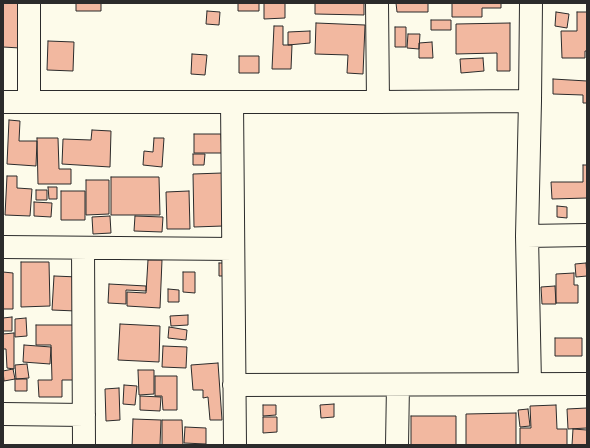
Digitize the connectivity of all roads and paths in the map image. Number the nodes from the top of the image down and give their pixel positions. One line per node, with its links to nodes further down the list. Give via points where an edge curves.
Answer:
1 (29, 3): 6 (street)
2 (377, 3): 8 (street)
3 (531, 3): 4 (street)
4 (530, 101): 8 (street); 10 (street)
5 (3, 102): 6 (street)
6 (29, 102): 7 (street)
7 (232, 102): 8 (street); 13 (street)
8 (378, 102)
9 (587, 235): 10 (street)
10 (527, 236): 14 (street)
11 (3, 247): 12 (street)
12 (83, 248): 13 (street); 19 (street)
13 (233, 249): 16 (street)
14 (530, 384): 15 (street); 17 (street)
15 (587, 384)
16 (234, 385): 17 (street); 21 (street)
17 (398, 385): 22 (street)
18 (3, 414): 19 (street)
19 (84, 415): 20 (street)
20 (84, 445)
21 (235, 445)
22 (397, 445)

